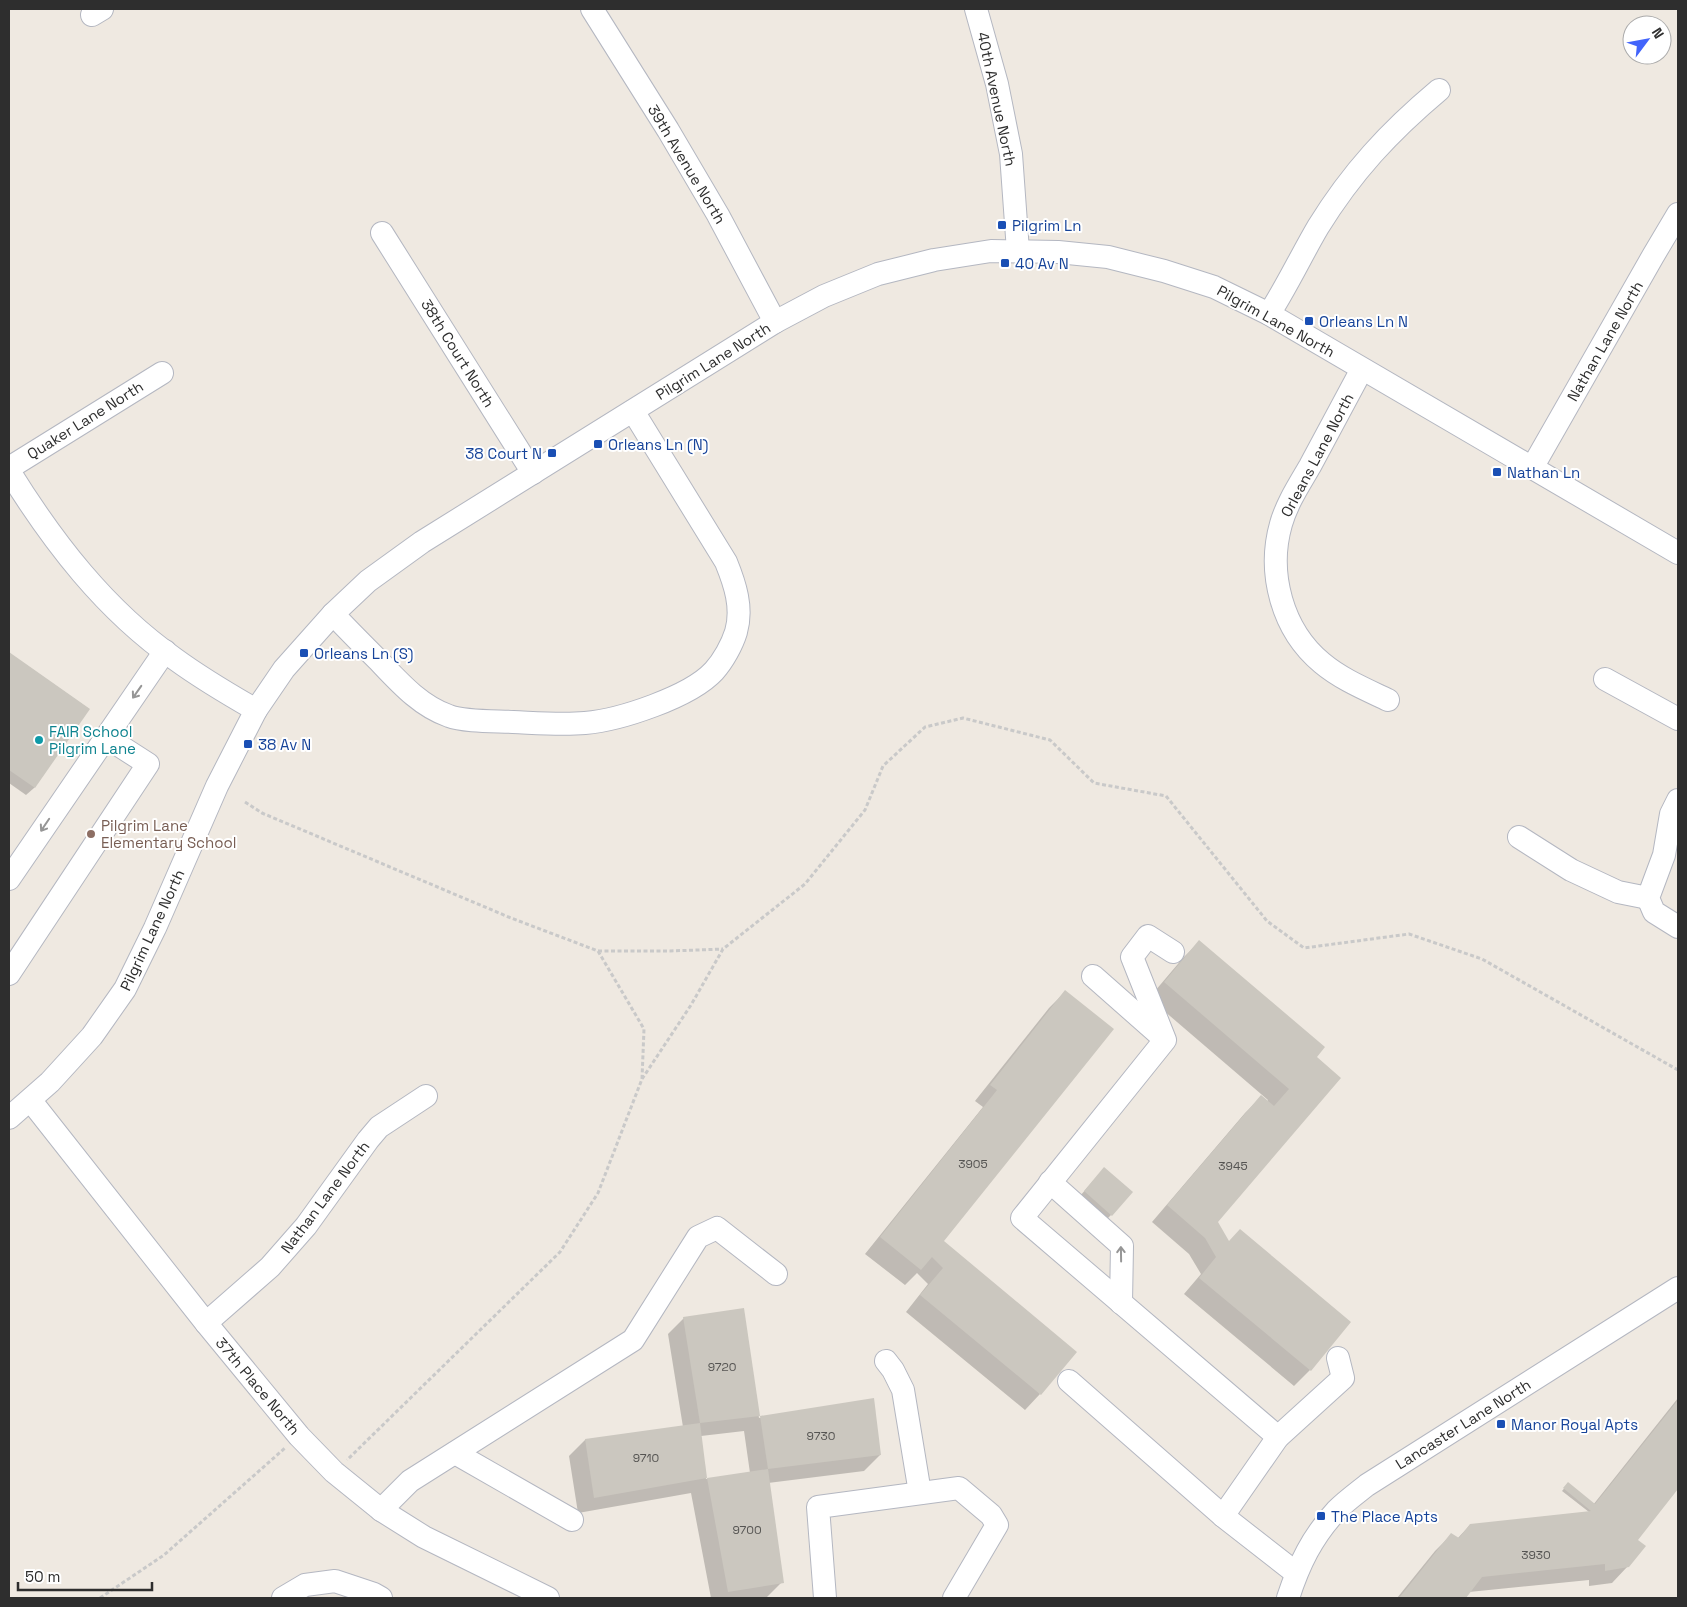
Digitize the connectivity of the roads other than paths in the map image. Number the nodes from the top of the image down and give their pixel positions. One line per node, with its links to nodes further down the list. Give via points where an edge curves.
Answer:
1 (592, 9): 8 (street, 39th Avenue North, via 713,206)
2 (976, 9): 6 (street, 40th Avenue North, via 997,84 1011,154)
3 (1439, 90): 7 (street, via 1372,152 1343,190)
4 (1678, 214): 12 (street, Nathan Lane North)
5 (382, 233): 14 (street, 38th Court North)
6 (1018, 250): 7 (street, Pilgrim Lane North, via 1108,257 1164,270 1214,286); 8 (street, Pilgrim Lane North, via 934,260 878,274 824,296)
7 (1269, 314): 9 (street, Pilgrim Lane North)
8 (775, 322): 11 (street, Pilgrim Lane North)
9 (1362, 369): 12 (street, Pilgrim Lane North); 19 (street, Orleans Lane North, via 1281,524 1276,554 1278,585 1285,614 1300,639 1321,662 1345,679)
10 (162, 373): 13 (street, Quaker Lane North)
11 (633, 411): 14 (street, Pilgrim Lane North); 16 (street, via 726,562 735,585 739,607 736,631 714,672 694,686 660,704 624,716 587,723 548,724 450,717 426,705 404,687)
12 (1532, 468): 15 (street, Pilgrim Lane North)
13 (9, 470): 17 (street, via 53,537 89,583)
14 (533, 473): 16 (street, Pilgrim Lane North, via 422,542 368,581)
15 (1678, 552)
16 (333, 614): 20 (street, Pilgrim Lane North, via 284,669)
17 (165, 651): 20 (street); 22 (street, one-way to 22)
18 (1605, 679): 21 (street)
19 (1388, 700)
20 (256, 710): 33 (street, Pilgrim Lane North, via 217,786 125,989 92,1036)
21 (1678, 719)
22 (106, 736): 25 (street, one-way to 25); 29 (street, via 148,764)
23 (1676, 811): 26 (street)
24 (1519, 837): 26 (street, via 1571,870 1618,892)
25 (9, 879)
26 (1648, 898): 27 (street, via 1654,912)
27 (1678, 927)
28 (1173, 952): 31 (street, via 1148,936 1132,957)
29 (9, 974)
30 (1093, 976): 31 (street)
31 (1165, 1040): 35 (street)
32 (426, 1096): 39 (street, Nathan Lane North, via 379,1127 306,1226 270,1267)
33 (31, 1101): 34 (street, Pilgrim Lane North); 39 (street, 37th Place North)
34 (9, 1118)
35 (1050, 1182): 38 (street, one-way to 35, via 1122,1246); 38 (street, via 1022,1218)
36 (776, 1274): 44 (street, via 717,1228 698,1238 633,1340)
37 (1678, 1288): 49 (street, Lancaster Lane North, via 1367,1485 1338,1509 1314,1537)
38 (1121, 1303): 43 (street)
39 (206, 1323): 46 (street, 37th Place North, via 299,1436 334,1472)
40 (1338, 1358): 43 (street, via 1343,1378)
41 (886, 1361): 45 (street, via 903,1390)
42 (1069, 1382): 47 (street)
43 (1278, 1437): 47 (street)
44 (455, 1453): 46 (street, via 410,1481); 48 (street)
45 (920, 1493): 53 (street, via 818,1507); 54 (street, via 959,1488 991,1515 997,1525)
46 (381, 1510): 52 (street, 37th Place North, via 424,1537)
47 (1223, 1516): 49 (street)
48 (572, 1520)
49 (1296, 1573): 55 (street, Lancaster Lane North)
50 (283, 1598): 51 (street, via 305,1585 335,1581)
51 (381, 1598)
52 (548, 1598)
53 (825, 1598)
54 (954, 1598)
55 (1288, 1598)

